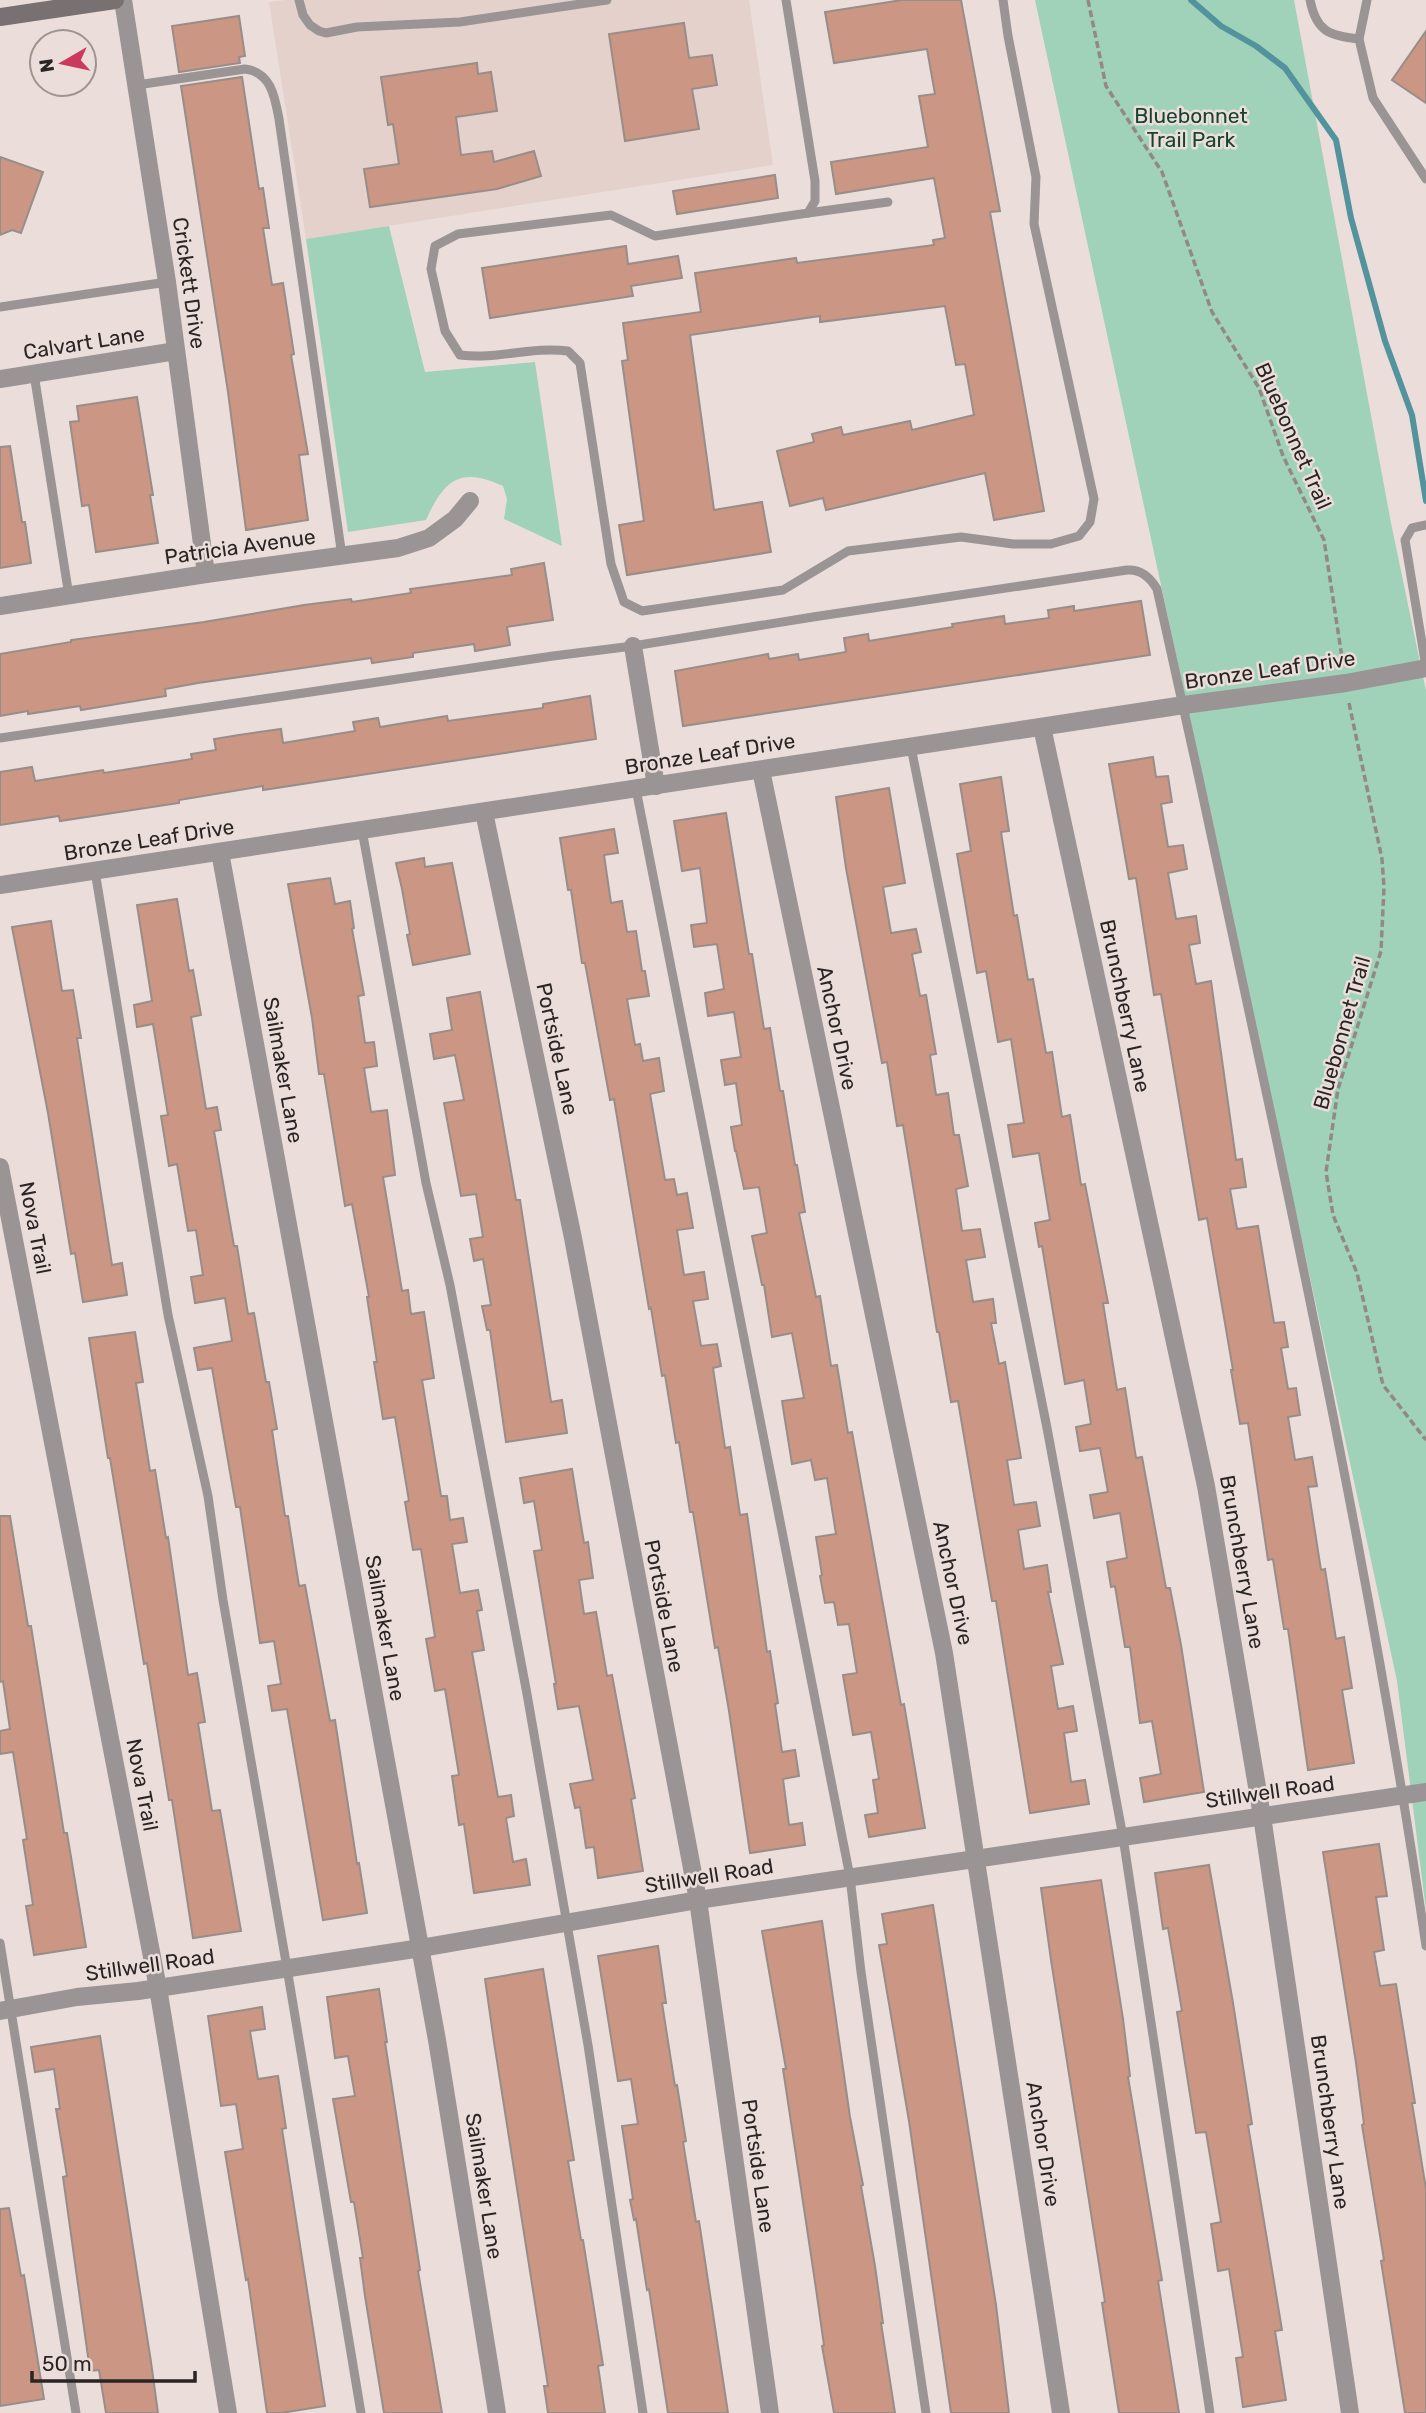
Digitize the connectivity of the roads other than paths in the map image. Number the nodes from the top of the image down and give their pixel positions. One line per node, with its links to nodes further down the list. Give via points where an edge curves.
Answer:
1 (115, 0): 10 (main road)
2 (124, 0): 12 (street, Crickett Drive)
3 (299, 0): 9 (lane, via 310,25 326,33 460,22)
4 (607, 0): 9 (lane)
5 (786, 0): 15 (lane, via 815,181 815,201)
6 (1003, 0): 15 (lane, via 1036,177 1034,224 1094,499 1090,522 1079,536 1051,544 961,537 848,551 783,590 642,611 624,602 611,564 580,363 568,351 547,348 460,355 442,318 431,269 435,246 458,234 611,215 654,236)
7 (1310, 0): 11 (lane, via 1320,26 1336,37)
8 (1367, 0): 11 (lane)
9 (590, 1)
10 (0, 17)
11 (1359, 39): 13 (lane, via 1373,98)
12 (136, 85): 16 (street, Crickett Drive); 23 (lane, via 245,69 261,74 270,85 279,119)
13 (1426, 178)
14 (888, 202): 15 (lane)
15 (808, 213)
16 (167, 282): 17 (lane); 18 (street, Crickett Drive)
17 (0, 307)
18 (176, 351): 19 (street, Calvart Lane); 24 (street, Crickett Drive)
19 (34, 374): 20 (street, Calvart Lane); 25 (lane)
20 (0, 379)
21 (470, 501): 23 (street, Patricia Avenue, via 429,538 398,548)
22 (1426, 525): 28 (lane, via 1412,528 1405,540)
23 (342, 556): 24 (street, Patricia Avenue)
24 (206, 574): 25 (street, Patricia Avenue)
25 (69, 596): 26 (street, Patricia Avenue)
26 (0, 606)
27 (633, 646): 29 (lane, via 1134,570 1147,575 1157,589); 31 (lane); 34 (street)
28 (1426, 668): 29 (street, Bronze Leaf Drive)
29 (1184, 705): 30 (street, Bronze Leaf Drive); 43 (lane, via 1331,1395)
30 (1042, 727): 32 (street, Bronze Leaf Drive); 44 (street, Brunchberry Lane, via 1206,1486)
31 (0, 738)
32 (911, 747): 33 (street, Bronze Leaf Drive); 45 (lane)
33 (761, 770): 34 (street, Bronze Leaf Drive); 46 (street, Anchor Drive, via 944,1653)
34 (656, 786): 35 (street, Bronze Leaf Drive)
35 (636, 789): 36 (street, Bronze Leaf Drive); 47 (lane)
36 (484, 812): 37 (street, Bronze Leaf Drive); 48 (street, Portside Lane, via 573,1238)
37 (362, 830): 38 (street, Bronze Leaf Drive); 49 (lane, via 527,1694)
38 (220, 852): 39 (street, Bronze Leaf Drive); 52 (street, Sailmaker Lane)
39 (95, 871): 40 (street, Bronze Leaf Drive); 53 (lane, via 168,1315 208,1496)
40 (0, 886)
41 (0, 1167): 54 (street, Nova Trail)
42 (1426, 1792): 43 (street, Stillwell Road)
43 (1404, 1796): 44 (street, Stillwell Road); 51 (lane)
44 (1262, 1816): 45 (street, Stillwell Road); 65 (street, Brunchberry Lane)
45 (1123, 1837): 46 (street, Stillwell Road); 64 (lane)
46 (976, 1859): 47 (street, Stillwell Road); 63 (street, Anchor Drive)
47 (850, 1877): 48 (street, Stillwell Road); 62 (lane)
48 (698, 1900): 49 (street, Stillwell Road); 61 (street, Portside Lane)
49 (566, 1923): 52 (street, Stillwell Road); 60 (lane)
50 (0, 1943): 55 (lane)
51 (1426, 1946)
52 (421, 1948): 53 (street, Stillwell Road); 59 (street, Sailmaker Lane)
53 (287, 1968): 54 (street, Stillwell Road); 58 (lane)
54 (158, 1987): 55 (street, Stillwell Road); 57 (street, Nova Trail)
55 (5, 2010): 56 (lane)
56 (76, 2413)
57 (228, 2413)
58 (360, 2413)
59 (497, 2413)
60 (643, 2413)
61 (770, 2413)
62 (926, 2413)
63 (1061, 2413)
64 (1210, 2413)
65 (1350, 2413)

